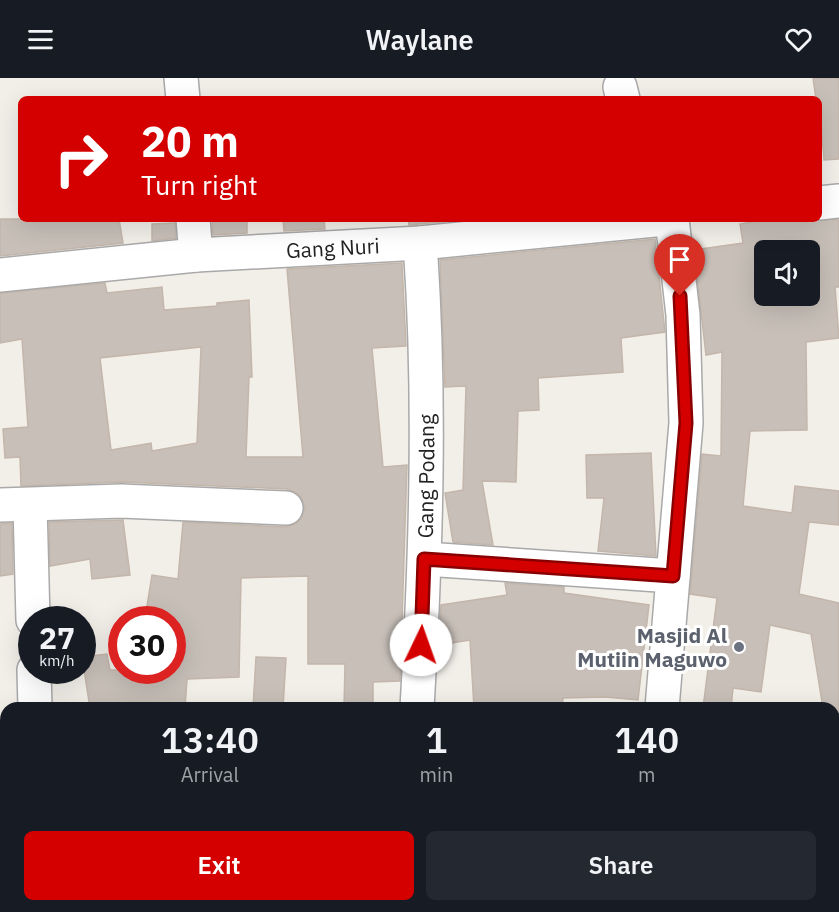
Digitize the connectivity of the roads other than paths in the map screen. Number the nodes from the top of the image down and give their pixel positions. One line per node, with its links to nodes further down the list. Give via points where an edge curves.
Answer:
1 (181, 78): 2 (street)
2 (183, 96)
3 (839, 201): 4 (street)
4 (822, 203)
5 (193, 222): 9 (street)
6 (629, 222): 8 (street, Gang Nuri)
7 (660, 222): 14 (street, via 683,315 686,423)
8 (420, 243): 9 (street, Gang Nuri); 13 (street, Gang Podang, via 426,327)
9 (196, 255): 10 (street, Gang Nuri)
10 (0, 275)
11 (15, 505): 12 (street, via 121,501); 15 (street)
12 (286, 508)
13 (424, 559): 14 (street); 18 (street, Gang Podang)
14 (673, 576): 19 (street)
15 (31, 606)
16 (34, 684): 17 (street)
17 (35, 702)
18 (417, 702)
19 (662, 702)

